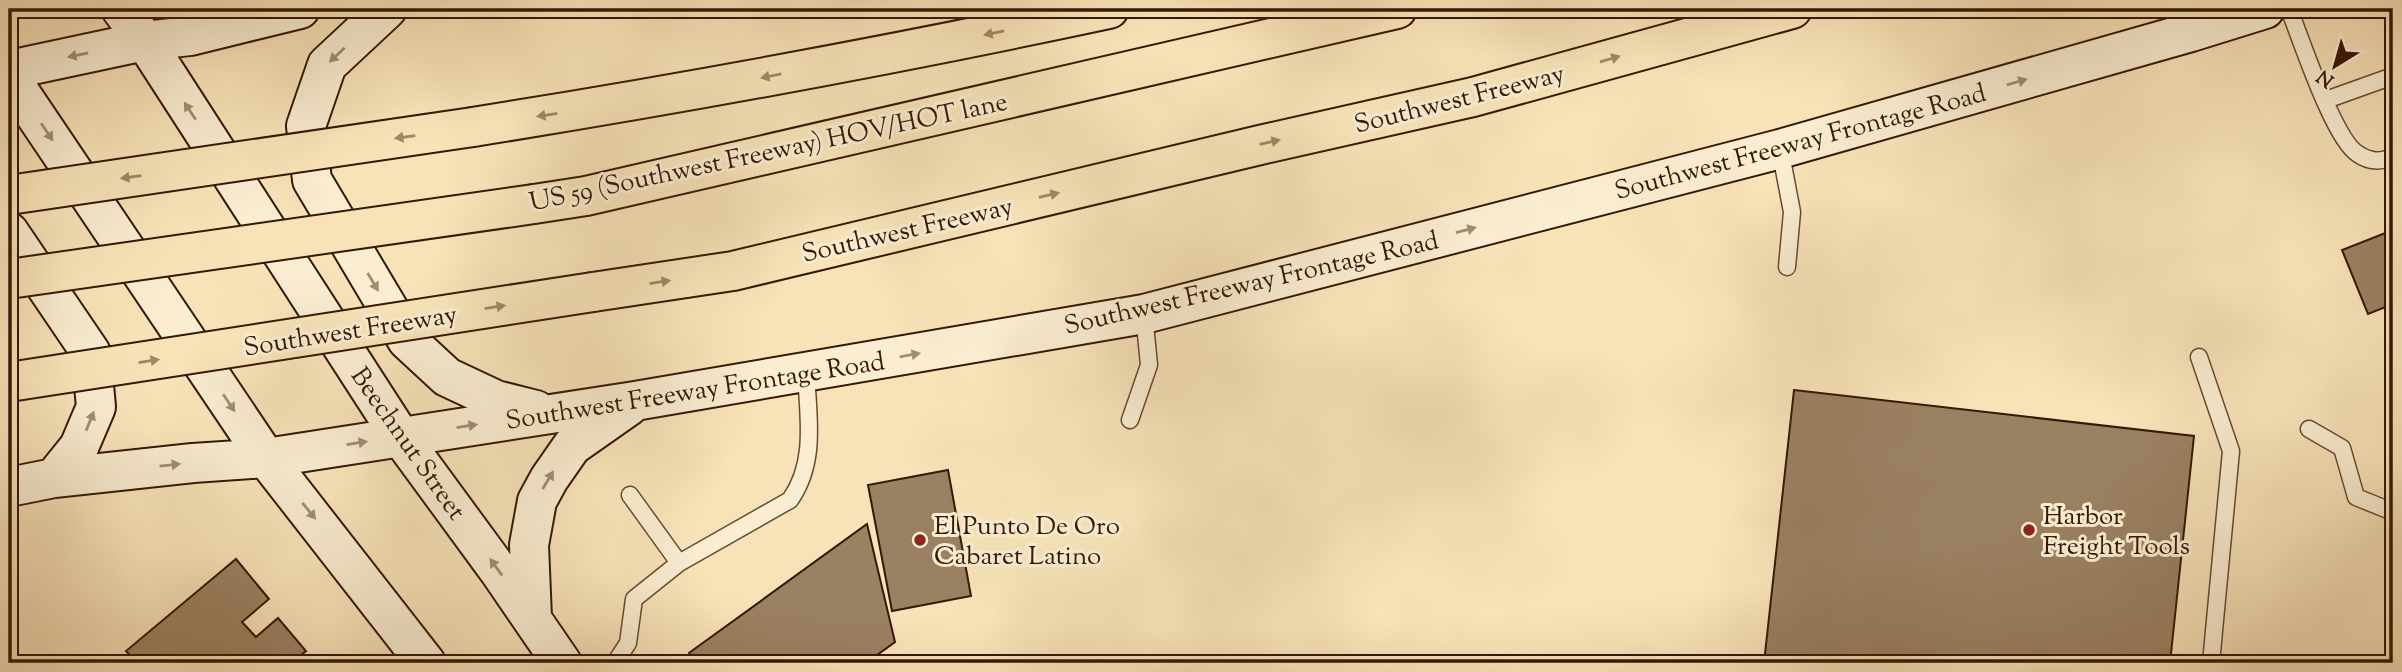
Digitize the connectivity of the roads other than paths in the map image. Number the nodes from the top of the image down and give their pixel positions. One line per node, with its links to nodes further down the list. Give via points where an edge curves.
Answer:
1 (121, 9): 9 (main road, Beechnut Street)
2 (300, 9): 9 (main road, via 190,36)
3 (387, 9): 25 (main road, one-way to 25, via 327,65 306,126 312,180 407,340 447,377 496,400)
4 (1109, 9): 16 (highway, one-way to 16, bridge, via 767,77 473,127)
5 (1397, 9): 19 (highway, US 59 (Southwest Freeway) HOV/HOT lane, bridge, via 586,196)
6 (1792, 9): 23 (highway, Southwest Freeway, one-way to 6, bridge, via 733,271 1473,97)
7 (2265, 9): 14 (main road, Southwest Freeway Frontage Road, one-way to 7)
8 (2289, 9): 13 (lane)
9 (145, 41): 10 (main road, one-way to 10); 28 (main road, Beechnut Street, one-way to 9)
10 (9, 70)
11 (9, 76): 29 (main road, one-way to 29)
12 (2393, 76): 13 (lane)
13 (2326, 100): 15 (lane, via 2338,130 2356,154 2378,162)
14 (1780, 149): 18 (lane, via 1791,212); 20 (main road, Southwest Freeway Frontage Road, one-way to 14)
15 (2393, 157)
16 (9, 195)
17 (9, 232): 30 (main road, one-way to 17, via 79,447 96,407 91,353)
18 (1787, 267)
19 (9, 279)
20 (1144, 314): 22 (main road, Southwest Freeway Frontage Road, one-way to 20); 26 (lane, via 1149,365)
21 (2199, 356): 39 (lane, via 2231,451)
22 (806, 373): 24 (main road, Southwest Freeway Frontage Road); 34 (lane, via 810,449 800,485 790,500)
23 (9, 382)
24 (635, 401): 25 (main road, Southwest Freeway Frontage Road); 35 (main road, one-way to 24, via 529,545 537,501 572,446)
25 (548, 413): 28 (main road, Southwest Freeway Frontage Road, one-way to 25)
26 (1130, 420)
27 (2308, 429): 33 (lane, via 2342,448 2356,497)
28 (400, 436): 29 (main road, Southwest Freeway Frontage Road, one-way to 28); 35 (main road, Beechnut Street, one-way to 28)
29 (266, 458): 30 (main road, Southwest Freeway Frontage Road, one-way to 29); 36 (main road, one-way to 36)
30 (54, 478): 31 (main road, Southwest Freeway Frontage Road)
31 (9, 486)
32 (630, 495): 34 (lane)
33 (2393, 512)
34 (679, 564): 38 (lane, via 634,599 628,643)
35 (532, 618): 37 (main road, Beechnut Street)
36 (426, 663)
37 (562, 663)
38 (615, 663)
39 (2211, 663)

